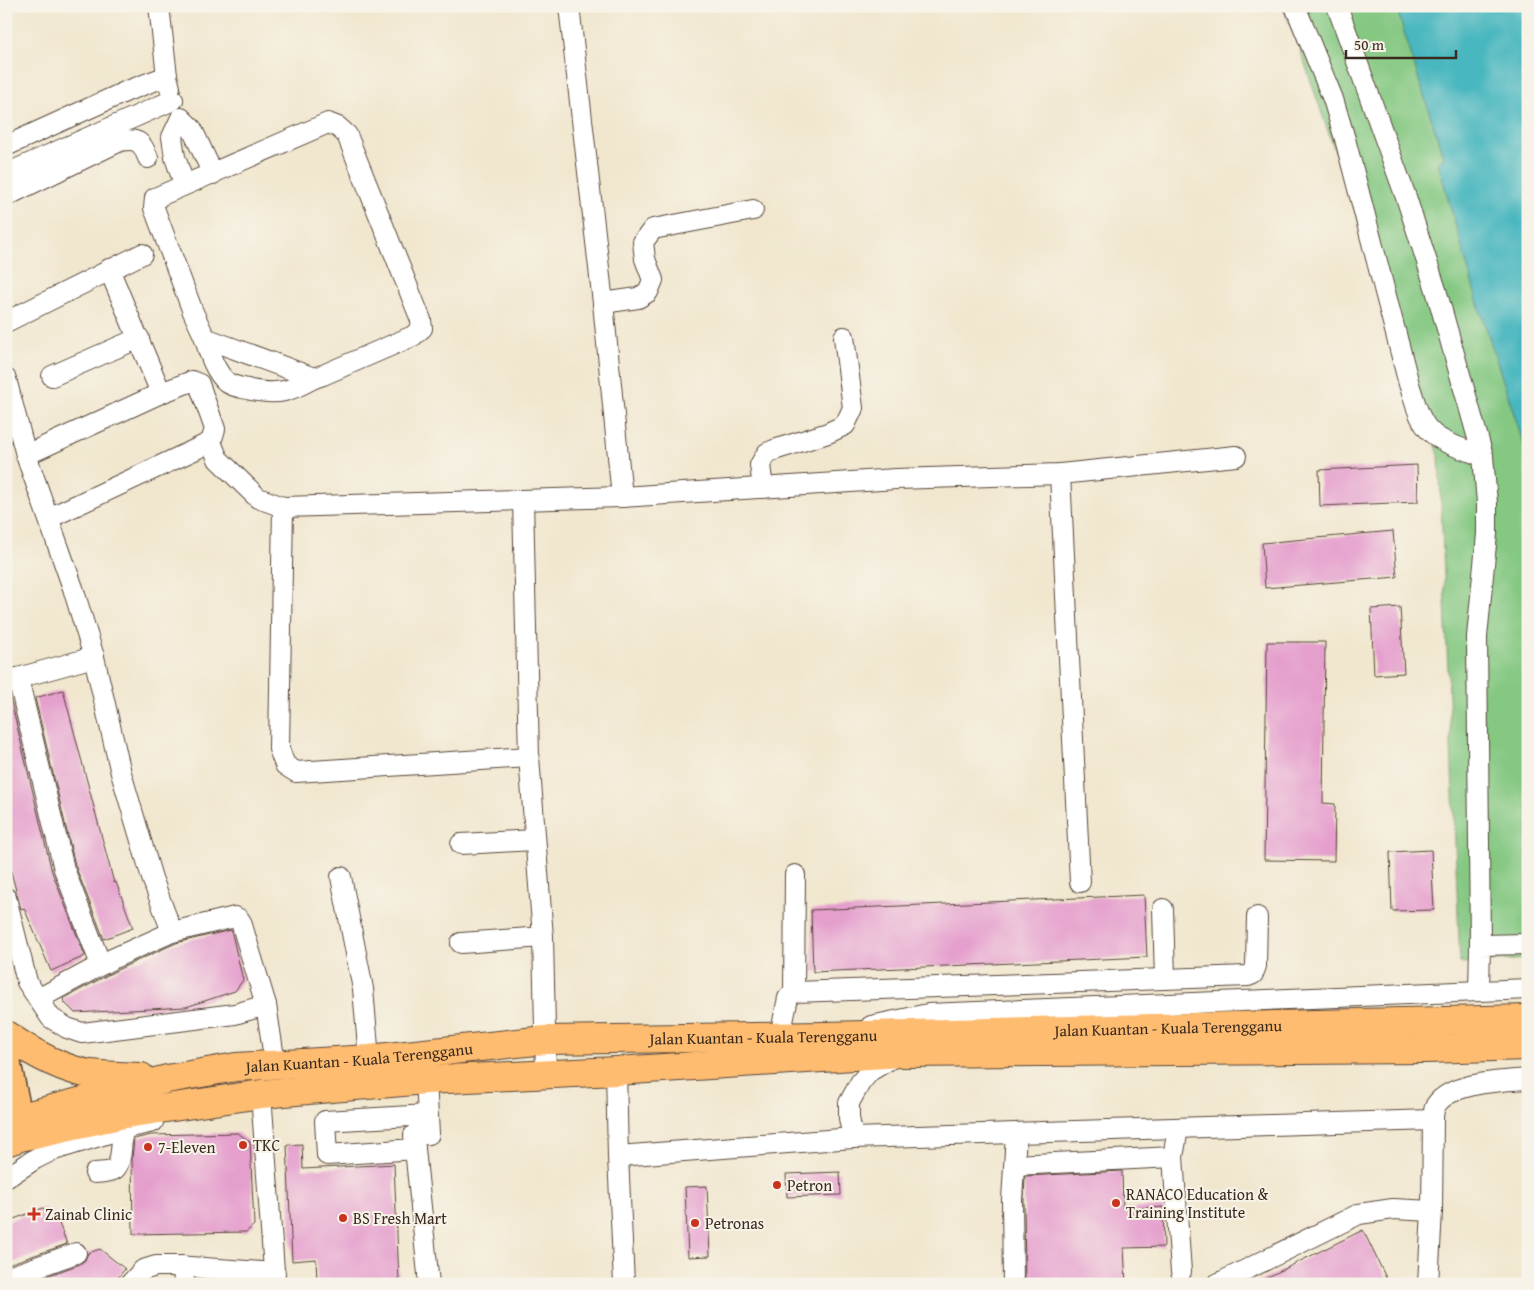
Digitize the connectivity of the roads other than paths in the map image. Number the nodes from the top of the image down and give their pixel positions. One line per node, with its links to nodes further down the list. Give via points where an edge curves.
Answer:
1 (159, 6): 5 (street)
2 (569, 6): 17 (street)
3 (1295, 6): 29 (street, via 1342,131 1419,414 1424,425 1445,442)
4 (1337, 6): 29 (street, via 1407,200)
5 (167, 76): 6 (street); 8 (street, via 126,91)
6 (173, 100): 7 (street); 10 (street)
7 (181, 118): 11 (street, via 192,129); 12 (street, via 172,137)
8 (6, 146)
9 (148, 158): 13 (street, via 144,146 136,141 120,141)
10 (6, 174)
11 (213, 174): 12 (street); 23 (street, via 328,123 338,126 347,135 422,328 413,336)
12 (184, 184): 21 (street, via 155,198 154,208)
13 (6, 196)
14 (753, 210): 17 (street, via 653,229 643,242 653,280 648,292 638,298)
15 (142, 254): 16 (street)
16 (109, 269): 18 (street); 20 (street)
17 (603, 303): 32 (street)
18 (6, 322)
19 (844, 337): 31 (street, via 853,408 845,425 767,454 760,464)
20 (139, 338): 22 (street); 25 (street)
21 (205, 338): 23 (street); 23 (street, via 210,359 228,383 241,388 270,393 295,389)
22 (52, 376)
23 (314, 378)
24 (6, 379): 27 (street)
25 (161, 393): 26 (street, via 192,381 199,384 215,430); 27 (street)
26 (211, 442): 34 (street, via 218,459 258,498); 35 (street)
27 (26, 455): 35 (street)
28 (1236, 456): 30 (street)
29 (1483, 456): 52 (street, via 1487,534 1477,637)
30 (1060, 474): 31 (street, via 896,478); 43 (street)
31 (763, 488): 32 (street)
32 (622, 497): 33 (street)
33 (523, 500): 34 (street); 38 (street)
34 (282, 507): 38 (street, via 279,749 285,765 296,772)
35 (49, 518): 36 (street)
36 (94, 657): 37 (street); 48 (street, via 121,773 152,878)
37 (12, 680): 53 (street, via 64,869)
38 (529, 757): 39 (street)
39 (535, 840): 40 (street); 49 (street)
40 (461, 844)
41 (795, 875): 57 (street)
42 (341, 877): 69 (street, via 363,989)
43 (1080, 882)
44 (6, 898): 47 (street)
45 (1163, 910): 54 (street)
46 (1257, 917): 54 (street, via 1253,974)
47 (10, 931): 58 (street, via 27,982)
48 (172, 932): 53 (street); 59 (street, via 235,917 239,919)
49 (543, 937): 50 (street); 65 (street)
50 (461, 943)
51 (1528, 944): 52 (street)
52 (1480, 945): 56 (street)
53 (101, 965): 58 (street)
54 (1165, 979): 57 (street)
55 (1528, 989): 56 (street)
56 (1479, 990): 63 (street, via 928,1014)
57 (794, 992): 62 (street, via 788,998)
58 (38, 999): 59 (street, via 52,1018 82,1033 235,1014)
59 (266, 1005): 70 (street)
60 (1528, 1019): 64 (highway, Jalan Kuantan - Kuala Terengganu)
61 (6, 1035): 73 (highway, via 45,1058 89,1074)
62 (780, 1036): 63 (highway, Jalan Kuantan - Kuala Terengganu); 65 (highway, Jalan Kuantan - Kuala Terengganu)
63 (823, 1036): 64 (highway, Jalan Kuantan - Kuala Terengganu)
64 (1426, 1036): 66 (highway, Jalan Kuantan - Kuala Terengganu); 67 (highway, Jalan Kuantan - Kuala Terengganu)
65 (545, 1040): 69 (highway, Jalan Kuantan - Kuala Terengganu); 72 (street)
66 (1528, 1046)
67 (901, 1053): 71 (highway, Jalan Kuantan - Kuala Terengganu); 83 (street, via 870,1071 860,1083 850,1103)
68 (6, 1056): 81 (main road)
69 (369, 1059): 70 (highway, Jalan Kuantan - Kuala Terengganu)
70 (275, 1064): 73 (highway, Jalan Kuantan - Kuala Terengganu, via 236,1066)
71 (616, 1071): 72 (highway, Jalan Kuantan - Kuala Terengganu); 85 (street)
72 (546, 1074): 75 (highway, Jalan Kuantan - Kuala Terengganu)
73 (167, 1079): 81 (highway, Jalan Kuantan - Kuala Terengganu)
74 (1528, 1079): 78 (street, via 1477,1084 1462,1089 1441,1099)
75 (426, 1080): 76 (highway, Jalan Kuantan - Kuala Terengganu); 77 (street)
76 (261, 1101): 79 (highway, Jalan Kuantan - Kuala Terengganu); 95 (street)
77 (428, 1115): 84 (street, via 429,1134 414,1135); 84 (street, via 325,1121 328,1156)
78 (1432, 1120): 80 (street); 90 (street)
79 (121, 1122): 81 (highway, Jalan Kuantan - Kuala Terengganu); 88 (street, via 119,1164 108,1172); 89 (street, via 51,1151)
80 (1178, 1128): 82 (street); 86 (street)
81 (13, 1130): 89 (street, via 18,1160)
82 (1016, 1134): 83 (street); 87 (street)
83 (853, 1138): 85 (street)
84 (415, 1149): 98 (street)
85 (618, 1156): 99 (street)
86 (1173, 1157): 87 (street); 92 (street)
87 (1015, 1165): 100 (street)
88 (95, 1173)
89 (13, 1174)
90 (1432, 1211): 96 (street); 101 (street, via 1393,1210 1359,1214)
91 (76, 1253): 94 (street)
92 (1181, 1272)
93 (183, 1275): 95 (street); 97 (street, via 156,1266 144,1270)
94 (6, 1278)
95 (275, 1278)
96 (1426, 1283)
97 (130, 1284)
98 (429, 1284)
99 (624, 1284)
100 (1013, 1284)
101 (1217, 1284)

